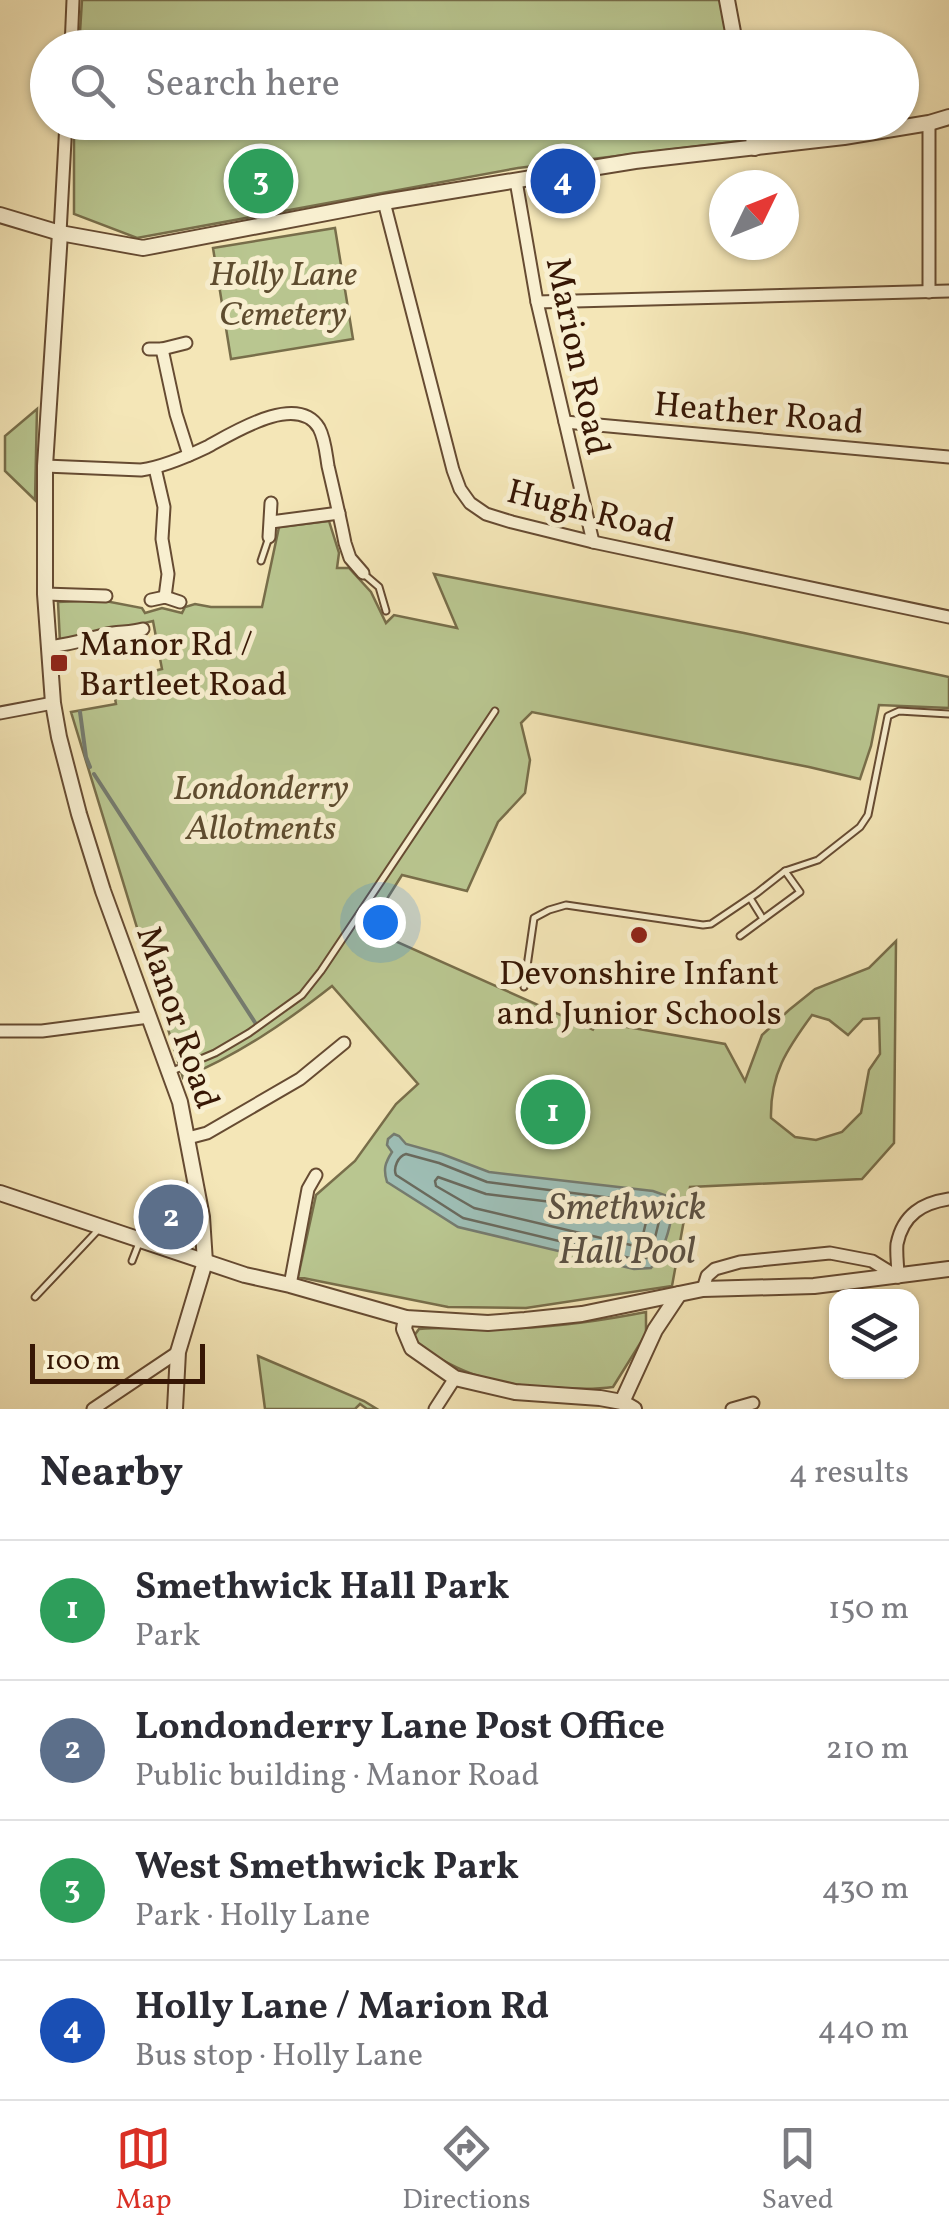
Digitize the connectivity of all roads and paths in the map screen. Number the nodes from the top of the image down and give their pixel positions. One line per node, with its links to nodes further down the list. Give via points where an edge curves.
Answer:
1 (73, 0): 3 (street)
2 (727, 0): 4 (street)
3 (72, 30)
4 (733, 30)
5 (949, 117): 6 (street)
6 (929, 123): 7 (street); 17 (street)
7 (919, 125)
8 (65, 140): 15 (street)
9 (753, 140): 11 (street)
10 (820, 140): 11 (street)
11 (755, 148): 12 (street)
12 (516, 181): 13 (street); 18 (street, Marion Road)
13 (384, 202): 15 (street, via 143,248); 29 (street, Hugh Road, via 460,490 486,514)
14 (0, 215): 15 (street)
15 (60, 233): 23 (street, Manor Road)
16 (949, 290): 17 (street)
17 (929, 292): 18 (street)
18 (537, 302): 20 (street, Marion Road)
19 (186, 343): 21 (street, via 156,350)
20 (564, 422): 22 (street, Heather Road); 29 (street, Marion Road)
21 (189, 454): 24 (street); 26 (street, via 258,421 291,413 311,419 322,436)
22 (949, 456)
23 (45, 466): 24 (street); 32 (street, Manor Road)
24 (155, 468): 34 (street, via 164,506)
25 (271, 503): 27 (street)
26 (339, 513): 27 (street); 31 (street, via 346,560)
27 (272, 522): 28 (street)
28 (269, 537): 30 (lane)
29 (593, 542): 38 (street, Hugh Road)
30 (262, 561)
31 (363, 573): 37 (lane, via 379,586)
32 (44, 594): 33 (street); 40 (street, Manor Road)
33 (106, 596)
34 (166, 597): 35 (street); 36 (street)
35 (151, 600)
36 (180, 602)
37 (386, 610)
38 (949, 618)
39 (143, 629): 40 (street)
40 (48, 647): 41 (street, Manor Road)
41 (54, 703): 43 (street); 50 (street, Manor Road, via 79,814)
42 (496, 711): 54 (lane, via 302,996 249,1033)
43 (0, 712)
44 (949, 714): 45 (lane, via 899,710 888,716 868,815 818,860)
45 (785, 871): 46 (lane); 47 (lane, via 800,892)
46 (750, 898): 47 (lane); 49 (lane, via 703,925 566,905 549,910 534,918)
47 (763, 918): 48 (lane)
48 (740, 936)
49 (524, 987)
50 (149, 1017): 52 (street); 54 (street, Manor Road)
51 (0, 1018): 52 (street)
52 (3, 1031)
53 (344, 1043): 55 (street, via 300,1079)
54 (170, 1072): 55 (street, Manor Road)
55 (188, 1138): 62 (street, Manor Road)
56 (316, 1174): 65 (street)
57 (0, 1193): 59 (street)
58 (949, 1198): 64 (street, via 928,1202 905,1224 897,1244)
59 (102, 1226): 60 (street); 68 (lane)
60 (140, 1240): 61 (lane); 62 (street)
61 (132, 1261)
62 (205, 1262): 65 (street); 72 (street, Manor Road)
63 (949, 1269): 64 (street)
64 (898, 1276): 66 (street); 66 (street, via 872,1261 830,1254 740,1262 715,1269)
65 (290, 1285): 70 (street)
66 (703, 1289): 67 (street)
67 (679, 1294): 69 (street); 71 (street)
68 (36, 1297)
69 (651, 1300): 70 (street, via 488,1323); 71 (street)
70 (406, 1318): 73 (street, via 412,1348)
71 (655, 1330): 75 (street)
72 (178, 1352): 76 (street); 77 (street, Manor Road)
73 (454, 1378): 75 (street); 78 (street)
74 (753, 1403): 79 (street)
75 (628, 1406)
76 (93, 1409)
77 (175, 1409)
78 (435, 1409)
79 (732, 1409)

